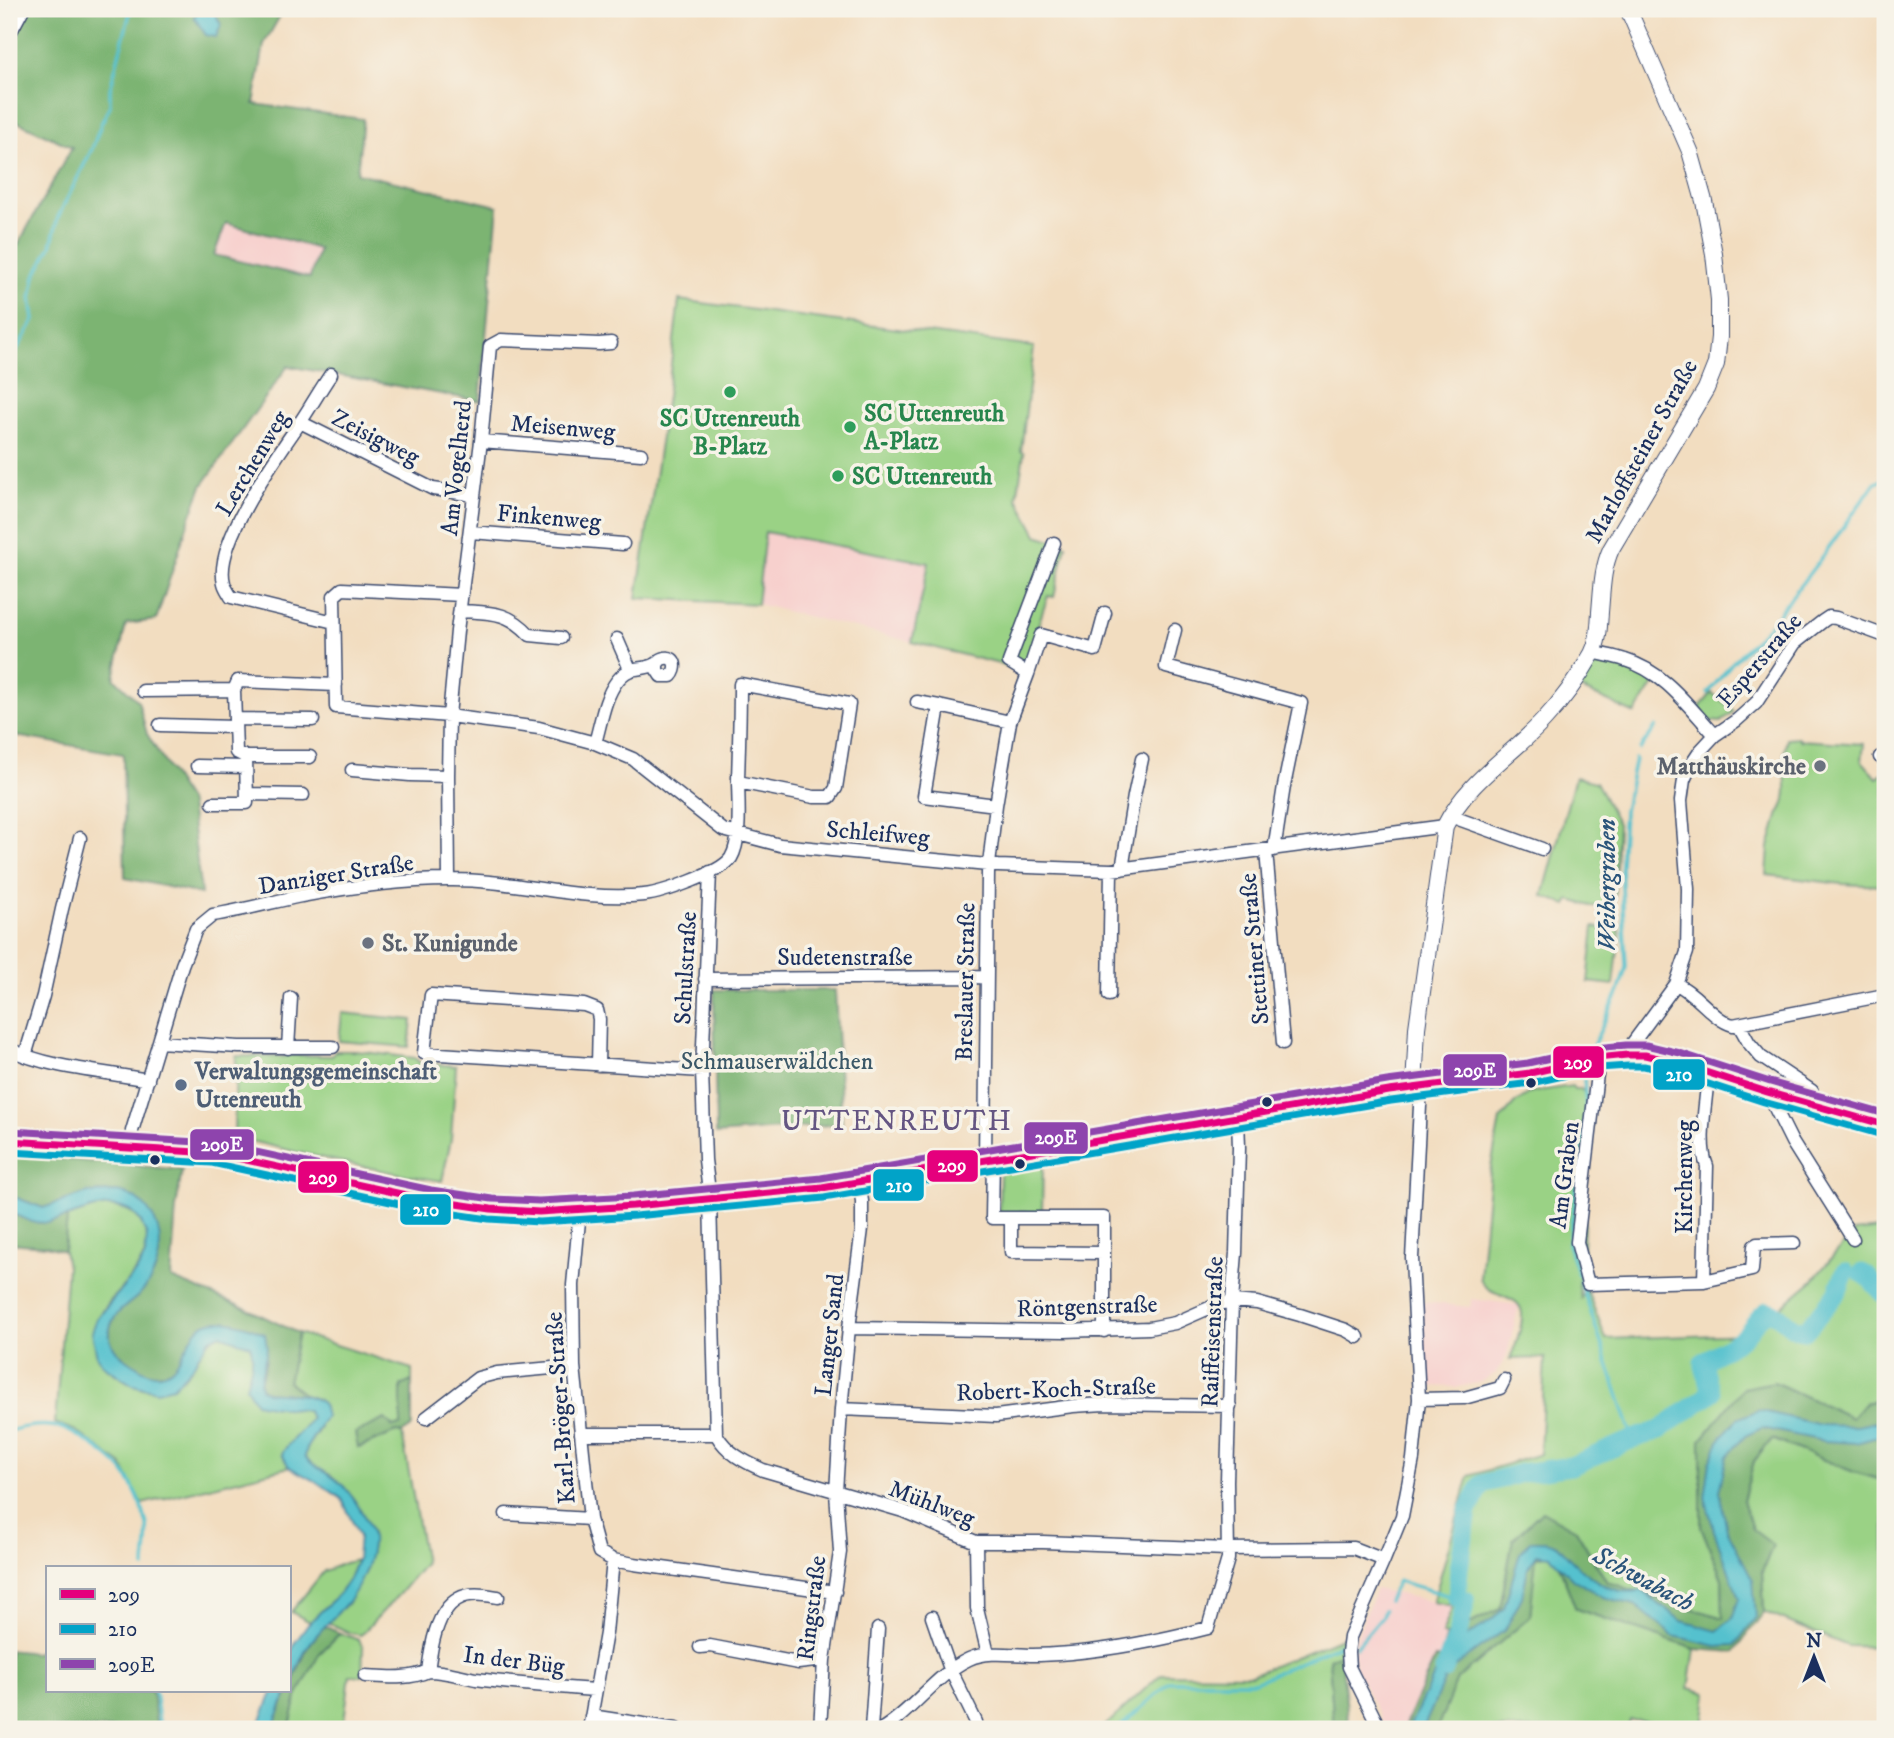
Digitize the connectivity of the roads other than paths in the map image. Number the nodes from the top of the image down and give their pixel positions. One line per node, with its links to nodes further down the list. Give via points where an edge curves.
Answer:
1 (23, 9): 3 (street)
2 (1628, 9): 21 (street, Marloffsteiner Straße, via 1690,151 1704,201 1714,254 1719,337 1716,364 1706,389 1611,549 1604,567)
3 (9, 35)
4 (611, 343): 7 (street, Am Vogelherd, via 501,340 490,346)
5 (331, 374): 6 (street, Lerchenweg)
6 (300, 422): 9 (street, Zeisigweg, via 433,489); 16 (street, Lerchenweg, via 246,506 228,549 223,582 231,597)
7 (481, 442): 8 (street, Meisenweg); 9 (street, Am Vogelherd)
8 (641, 454)
9 (474, 495): 10 (street, Am Vogelherd)
10 (471, 532): 12 (street, Finkenweg); 13 (street, Am Vogelherd)
11 (1054, 543): 24 (street, via 1009,662)
12 (623, 544)
13 (462, 595): 14 (street, Am Vogelherd); 16 (street, via 342,589 334,596)
14 (461, 611): 19 (street, via 500,614 530,635); 30 (street, Am Vogelherd)
15 (1105, 612): 24 (street, Breslauer Straße, via 1095,650 1041,635)
16 (334, 622): 25 (street)
17 (1175, 630): 52 (street, Stettiner Straße, via 1166,667 1301,703)
18 (1885, 636): 35 (street, Esperstraße, via 1829,617 1795,643 1756,703)
19 (562, 638)
20 (617, 639): 23 (street)
21 (1593, 652): 35 (street, via 1626,660 1658,676); 48 (street, Marloffsteiner Straße, via 1545,719 1480,779)
22 (657, 664): 23 (street)
23 (630, 669): 36 (street, via 609,695)
24 (1028, 674): 32 (street, Breslauer Straße)
25 (336, 685): 26 (street, via 238,681); 30 (street, Schleifweg, via 336,707)
26 (234, 690): 27 (street); 33 (street)
27 (143, 691)
28 (917, 702): 29 (street)
29 (939, 706): 32 (street); 47 (street, via 924,796)
30 (449, 716): 36 (street, Schleifweg, via 539,729); 42 (street, Am Vogelherd)
31 (313, 720): 33 (street)
32 (1010, 722): 47 (street, Breslauer Straße)
33 (235, 723): 34 (street); 39 (street, via 236,752)
34 (160, 725)
35 (1715, 736): 59 (street, Esperstraße, via 1691,765 1682,789 1688,938)
36 (595, 743): 49 (street, Schleifweg, via 633,759 723,830)
37 (310, 757): 39 (street)
38 (1142, 759): 54 (street)
39 (246, 762): 40 (street); 44 (street)
40 (197, 766)
41 (352, 770): 42 (street)
42 (448, 776): 56 (street, Am Vogelherd)
43 (738, 782): 43 (street, via 830,797 836,788 854,700 740,684); 49 (street)
44 (247, 794): 45 (street); 46 (street, via 247,803)
45 (303, 795)
46 (213, 803)
47 (996, 805): 53 (street, Breslauer Straße)
48 (1448, 821): 51 (street); 52 (street, Schleifweg); 76 (street, via 1421,993 1415,1056)
49 (738, 835): 53 (street, Schleifweg, via 780,845); 55 (street, via 730,859)
50 (80, 838): 70 (street)
51 (1542, 849)
52 (1270, 850): 54 (street, Schleifweg); 65 (street, Stettiner Straße)
53 (989, 865): 54 (street, Schleifweg); 57 (street, Breslauer Straße)
54 (1116, 870): 60 (street)
55 (710, 872): 56 (street, Danziger Straße, via 648,895 616,898); 58 (street, Schulstraße)
56 (449, 880): 64 (street, Danziger Straße, via 354,887 213,915 196,929)
57 (986, 977): 58 (street, Sudetenstraße); 83 (street, Breslauer Straße)
58 (705, 979): 73 (street, Schulstraße)
59 (1676, 984): 63 (street, via 1725,1022); 69 (street, Esperstraße)
60 (1110, 995)
61 (1885, 995): 63 (street)
62 (291, 998): 68 (street)
63 (1739, 1025): 78 (street, via 1761,1057 1812,1091)
64 (159, 1042): 68 (street); 75 (street, Danziger Straße)
65 (1283, 1044)
66 (333, 1047): 68 (street)
67 (9, 1048): 70 (street)
68 (288, 1048)
69 (1627, 1055): 71 (main road); 74 (main road, via 1660,1058)
70 (25, 1056): 75 (street)
71 (1597, 1058): 76 (main road, via 1530,1073); 91 (street, Am Graben, via 1577,1242 1588,1284)
72 (598, 1065): 72 (street, via 424,1053 431,995 584,1004 597,1010); 73 (street)
73 (702, 1072): 85 (street, Schulstraße)
74 (1708, 1073): 77 (main road); 91 (street, Kirchenweg, via 1703,1127 1707,1166)
75 (148, 1080): 82 (street, Danziger Straße)
76 (1418, 1088): 79 (main road); 98 (street, via 1412,1258)
77 (1767, 1092): 78 (main road); 88 (street, via 1792,1142)
78 (1813, 1104): 80 (main road)
79 (1238, 1117): 83 (main road); 92 (street, Raiffeisenstraße)
80 (1885, 1125)
81 (9, 1141): 82 (main road)
82 (131, 1147): 86 (main road, via 231,1156 429,1200 491,1209)
83 (988, 1160): 84 (main road); 87 (street, Breslauer Straße, via 992,1218)
84 (859, 1183): 85 (main road); 93 (street, Langer Sand, via 862,1228)
85 (710, 1199): 86 (main road); 103 (street)
86 (580, 1210): 96 (street, Karl-Bröger-Straße, via 573,1284)
87 (1012, 1218): 90 (street, via 1104,1218); 90 (street, via 1011,1252)
88 (1853, 1239)
89 (1794, 1243): 91 (street, via 1757,1244 1752,1270)
90 (1104, 1253): 94 (street)
91 (1704, 1281)
92 (1232, 1301): 94 (street, Röntgenstraße, via 1175,1323); 95 (street, Röntgenstraße, via 1300,1315); 99 (street, Raiffeisenstraße)
93 (849, 1328): 94 (street, Röntgenstraße); 100 (street, Langer Sand)
94 (1104, 1331)
95 (1359, 1337)
96 (574, 1366): 101 (street, via 478,1378); 102 (street, Karl-Bröger-Straße)
97 (1504, 1380): 98 (street, via 1500,1388 1464,1398)
98 (1419, 1399): 110 (street, via 1402,1516)
99 (1230, 1406): 100 (street, Robert-Koch-Straße, via 1104,1404 996,1416); 108 (street, Raiffeisenstraße)
100 (841, 1409): 104 (street, Langer Sand)
101 (426, 1418)
102 (581, 1434): 103 (street); 106 (street, Karl-Bröger-Straße)
103 (716, 1434): 104 (street, Mühlweg, via 723,1447 745,1462)
104 (836, 1492): 107 (street, Mühlweg, via 903,1511); 111 (street, Ringstraße, via 840,1552)
105 (506, 1514): 106 (street, Karl-Bröger-Straße)
106 (590, 1519): 109 (street, Karl-Bröger-Straße, via 599,1552)
107 (976, 1542): 108 (street, Mühlweg); 116 (street, via 977,1608)
108 (1227, 1549): 110 (street, Mühlweg, via 1353,1548); 116 (street, Raiffeisenstraße, via 1208,1628 1072,1653)
109 (613, 1560): 111 (street); 121 (street)
110 (1384, 1560): 128 (street, via 1349,1637 1348,1652 1349,1667)
111 (835, 1592): 117 (street, Ringstraße)
112 (498, 1597): 119 (street, In der Büg, via 474,1595 458,1599 449,1608 431,1644)
113 (932, 1617): 118 (street)
114 (878, 1629): 127 (street)
115 (700, 1647): 117 (street, via 798,1662)
116 (988, 1654): 118 (street)
117 (824, 1660): 126 (street, Ringstraße)
118 (950, 1669): 122 (street); 124 (street)
119 (428, 1671): 120 (street, In der Büg, via 417,1676); 121 (street, In der Büg)
120 (365, 1676)
121 (595, 1690): 123 (street)
122 (976, 1722)
123 (590, 1723): 125 (street)
124 (885, 1728)
125 (676, 1729)
126 (820, 1729)
127 (872, 1729)
128 (1380, 1729)

